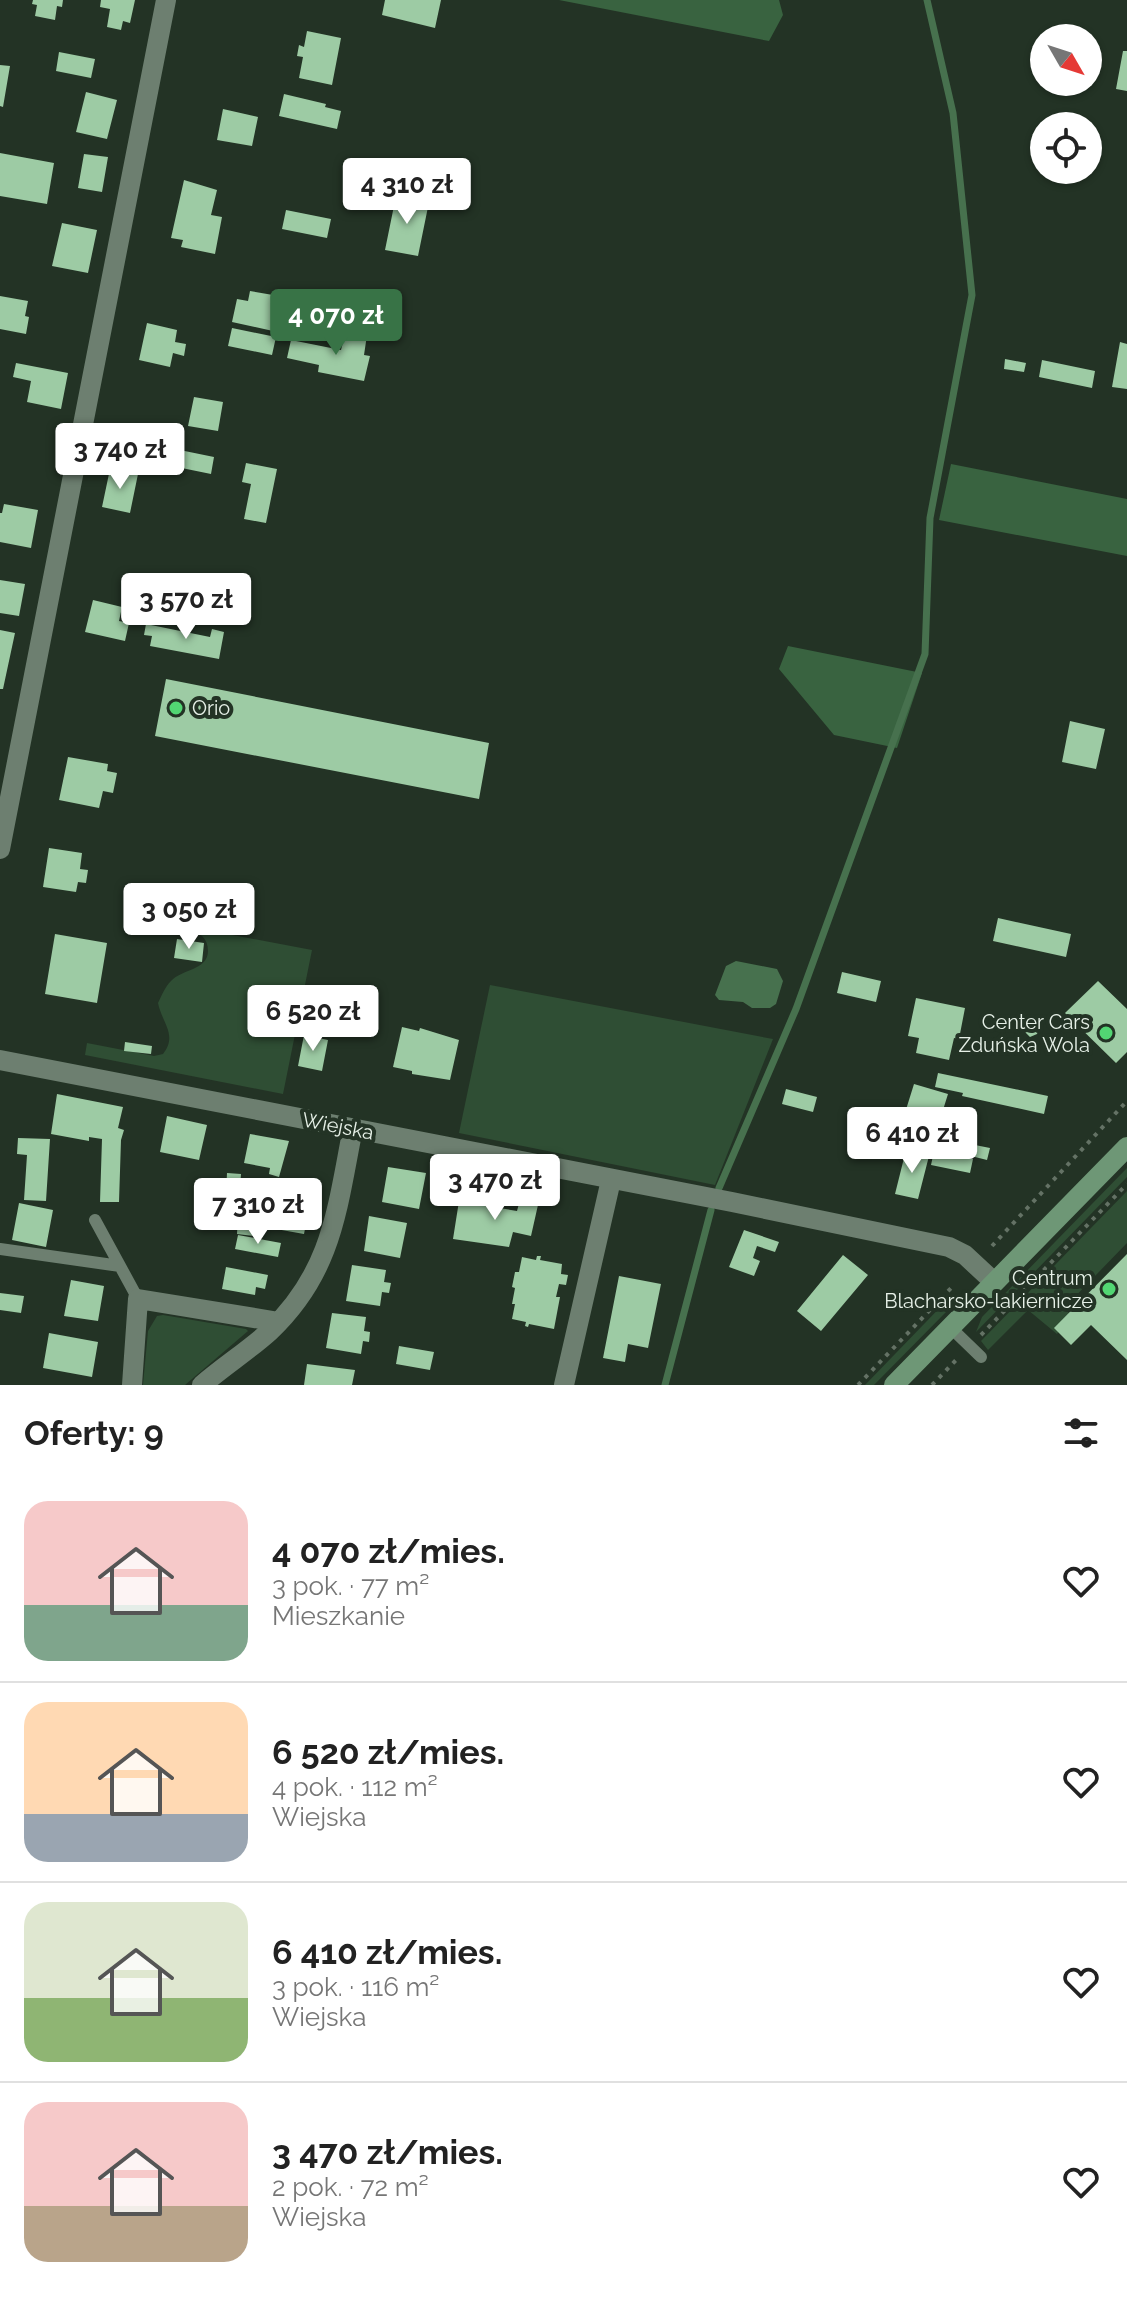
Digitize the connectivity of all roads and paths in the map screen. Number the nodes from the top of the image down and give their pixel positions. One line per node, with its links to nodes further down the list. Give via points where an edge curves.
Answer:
1 (166, 0): 2 (street)
2 (0, 849)
3 (0, 1060): 5 (street, Wiejska)
4 (1127, 1101): 10 (path)
5 (353, 1128): 7 (street, Wiejska); 16 (street, via 330,1240 318,1268)
6 (1127, 1147): 13 (main road)
7 (611, 1180): 13 (street, Wiejska, via 949,1247); 22 (street)
8 (1127, 1184): 18 (path)
9 (95, 1220): 12 (lane)
10 (992, 1246)
11 (0, 1249): 12 (lane)
12 (120, 1266): 15 (lane)
13 (994, 1282): 17 (main road)
14 (954, 1285): 23 (path)
15 (138, 1299): 16 (street); 20 (street)
16 (279, 1322): 21 (street)
17 (950, 1327): 18 (lane); 24 (main road)
18 (970, 1346): 19 (lane); 25 (path)
19 (981, 1357)
20 (132, 1385)
21 (202, 1385)
22 (564, 1385)
23 (858, 1385)
24 (894, 1385)
25 (932, 1385)

